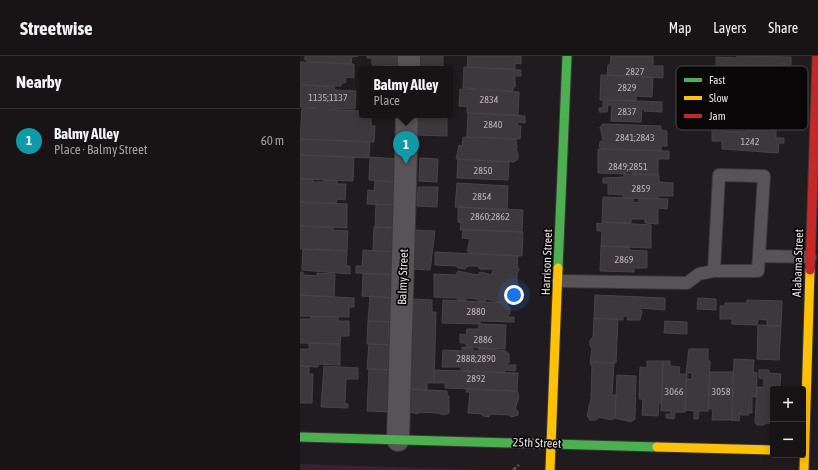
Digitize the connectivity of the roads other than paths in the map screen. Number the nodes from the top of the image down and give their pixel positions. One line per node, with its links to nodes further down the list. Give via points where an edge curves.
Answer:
1 (567, 56): 8 (street, Harrison Street)
2 (817, 56): 4 (street, Alabama Street)
3 (407, 118): 10 (street, Balmy Street)
4 (815, 203): 6 (street, Alabama Street)
5 (759, 256): 6 (lane); 7 (lane, via 758,271); 7 (lane, via 764,176 719,175)
6 (810, 258): 13 (street, Alabama Street)
7 (714, 271): 8 (lane, via 699,274 687,283)
8 (558, 281): 11 (street, Harrison Street)
9 (300, 437): 10 (street, 25th Street)
10 (398, 440): 11 (street, 25th Street)
11 (551, 444): 12 (street, 25th Street); 14 (street, Harrison Street)
12 (770, 450)
13 (807, 456)
14 (550, 470)

